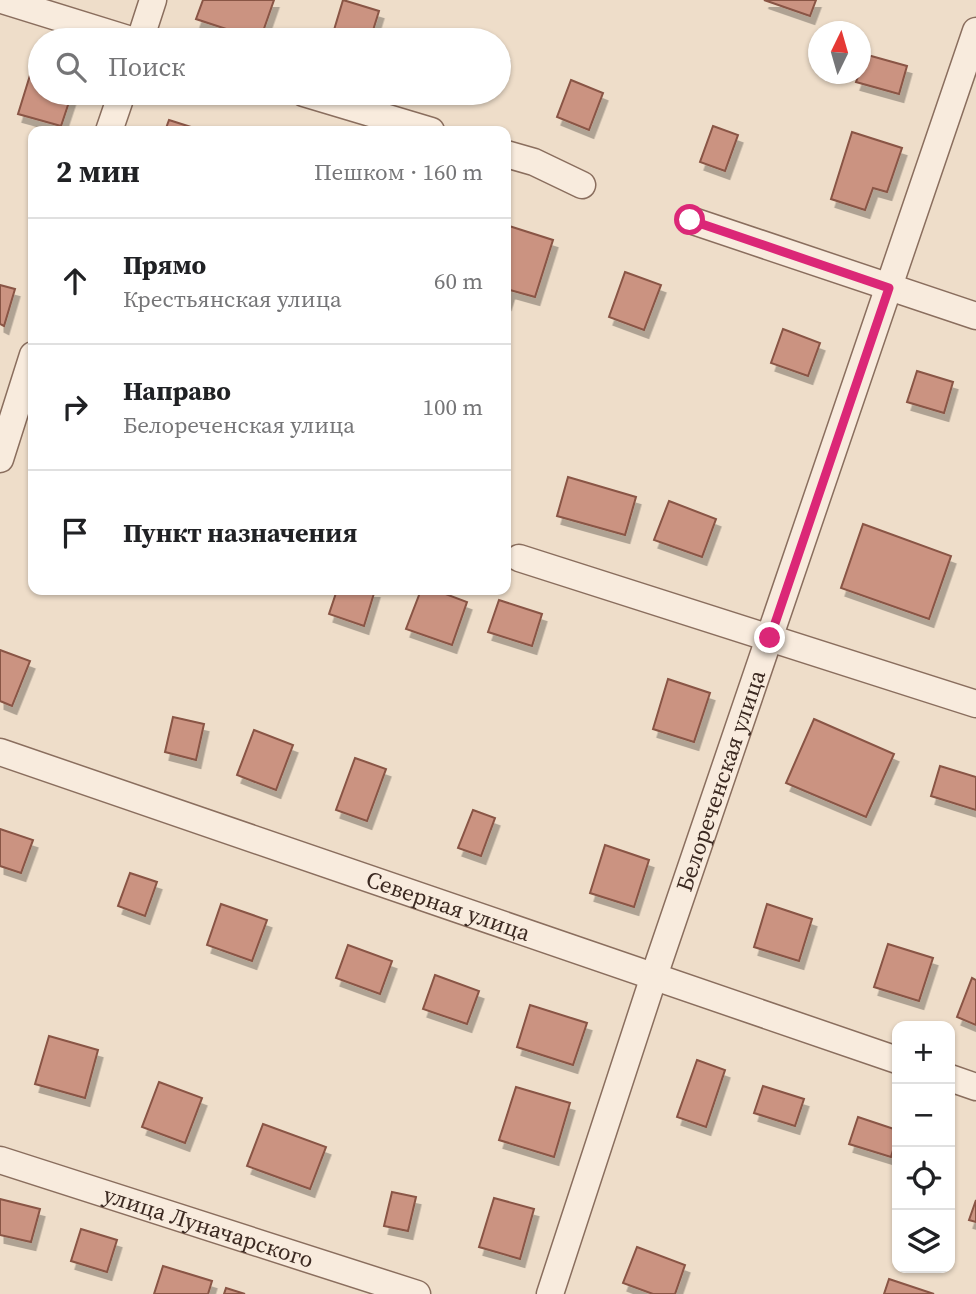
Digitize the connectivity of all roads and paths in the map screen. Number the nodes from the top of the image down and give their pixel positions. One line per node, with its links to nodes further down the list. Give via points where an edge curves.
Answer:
1 (2, 0): 3 (street)
2 (153, 0): 4 (street)
3 (92, 28)
4 (144, 28)
5 (976, 31): 13 (street, Белореченская улица)
6 (118, 105): 8 (street)
7 (344, 105): 9 (street)
8 (111, 126)
9 (414, 126)
10 (511, 155): 11 (street)
11 (582, 185)
12 (690, 220): 13 (street)
13 (889, 288): 14 (street); 19 (street, Белореченская улица)
14 (976, 316)
15 (28, 368): 16 (street)
16 (17, 397): 17 (street)
17 (0, 459)
18 (519, 558): 19 (street)
19 (770, 638): 20 (street); 22 (street, Белореченская улица)
20 (976, 705)
21 (0, 752): 22 (street, Северная улица)
22 (654, 976): 23 (street, Северная улица); 28 (street, Белореченская улица)
23 (892, 1058)
24 (955, 1080): 25 (street)
25 (976, 1087)
26 (0, 1160): 27 (street, улица Луначарского)
27 (417, 1294)
28 (550, 1294)

